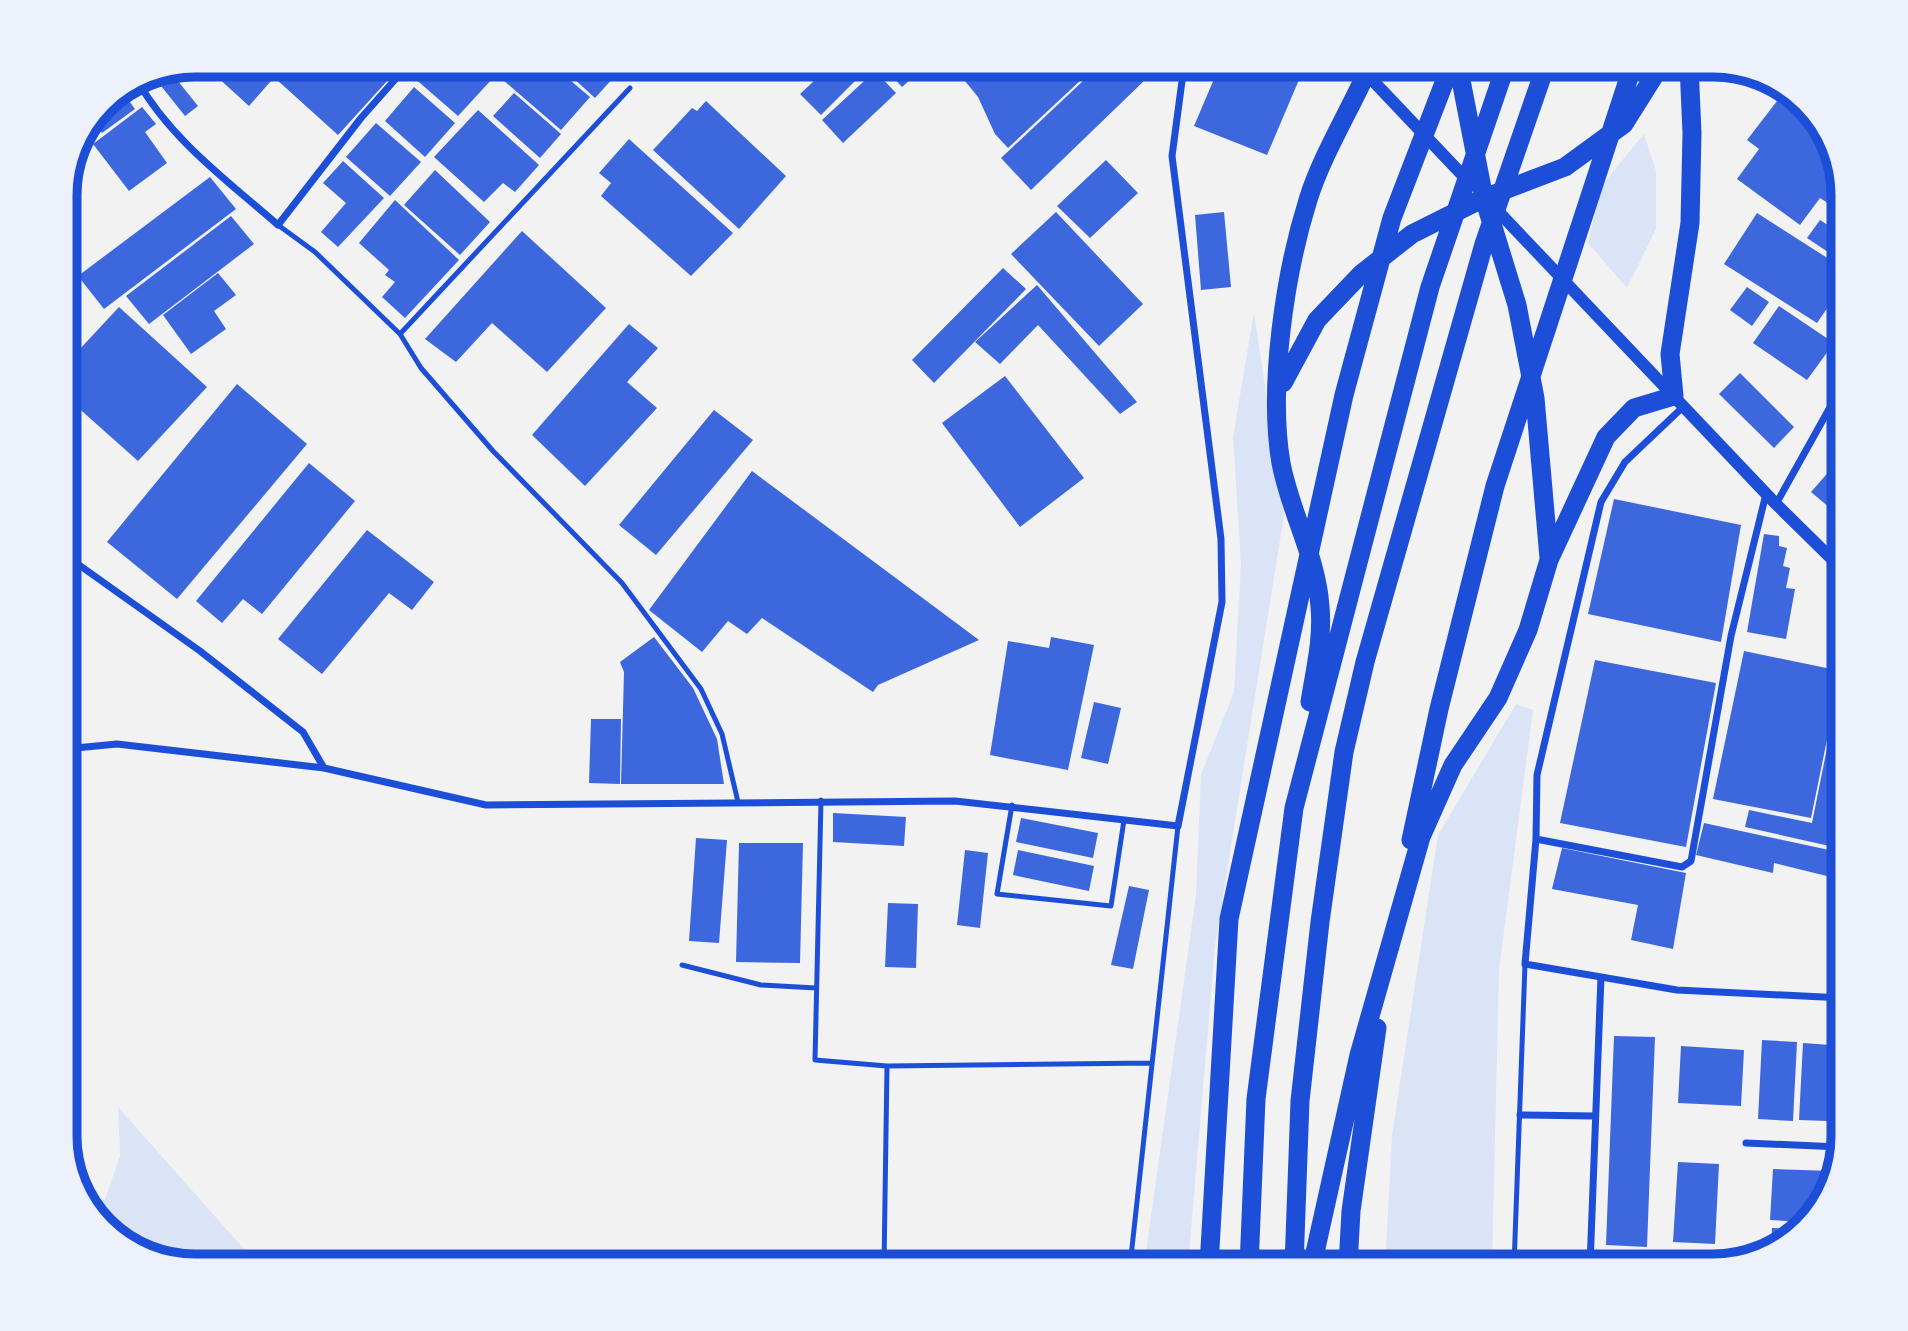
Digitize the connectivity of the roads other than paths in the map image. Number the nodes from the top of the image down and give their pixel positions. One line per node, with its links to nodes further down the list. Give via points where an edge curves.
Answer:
1 (397, 77): 15 (street)
2 (1184, 77): 32 (street, via 1172,156 1221,539 1222,601)
3 (1359, 77): 17 (highway, via 1308,198 1284,308)
4 (1369, 77): 14 (street)
5 (1446, 77): 47 (highway, via 1392,218 1344,395 1229,919)
6 (1460, 77): 14 (highway)
7 (1502, 77): 30 (highway, via 1430,287)
8 (1542, 77): 49 (highway, via 1484,244 1365,662 1344,752 1300,1101)
9 (1629, 77): 51 (highway, via 1495,486 1439,709 1390,936)
10 (1653, 77): 14 (highway, via 1623,124 1565,167)
11 (1690, 77): 18 (highway, via 1690,223 1670,354)
12 (630, 88): 16 (lane)
13 (143, 90): 15 (street, via 188,145)
14 (1485, 198): 17 (highway, via 1412,234 1361,274 1317,320); 18 (street); 23 (highway, via 1517,305 1535,398)
15 (278, 225): 16 (lane, via 315,252)
16 (400, 334): 28 (lane, via 421,368 493,451 622,583 701,689 722,734)
17 (1279, 390): 30 (highway, via 1282,465 1315,573 1320,605 1321,635)
18 (1679, 401): 20 (street); 23 (highway, via 1634,408 1606,437); 33 (street, via 1625,462 1601,502 1537,775)
19 (1831, 405): 21 (street)
20 (1766, 494): 21 (street); 33 (street, via 1731,636 1691,861 1682,867)
21 (1776, 504): 22 (street)
22 (1831, 558)
23 (1549, 560): 50 (highway, via 1528,630 1499,698 1453,765 1421,837 1359,1055)
24 (77, 564): 26 (street, via 303,732)
25 (77, 748): 26 (street, via 117,744)
26 (324, 768): 28 (street, via 486,805)
27 (821, 800): 28 (street); 29 (street); 37 (lane)
28 (738, 802)
29 (1012, 805): 31 (street); 31 (lane, via 997,894 1111,906)
30 (1294, 808): 48 (highway, via 1256,1099)
31 (1124, 820): 32 (street)
32 (1178, 826): 39 (lane)
33 (1536, 839): 34 (street)
34 (1525, 964): 36 (street); 41 (lane)
35 (682, 965): 37 (lane, via 761,985)
36 (1601, 977): 38 (street, via 1677,990); 42 (street)
37 (816, 988): 40 (lane, via 815,1060)
38 (1831, 997)
39 (1151, 1063): 40 (lane); 46 (lane)
40 (887, 1066): 45 (lane)
41 (1520, 1115): 42 (street); 52 (lane)
42 (1595, 1116): 53 (street)
43 (1746, 1143): 44 (street)
44 (1830, 1147)
45 (884, 1254)
46 (1131, 1254)
47 (1210, 1254)
48 (1250, 1254)
49 (1294, 1254)
50 (1315, 1254)
51 (1349, 1254)
52 (1514, 1254)
53 (1590, 1254)

